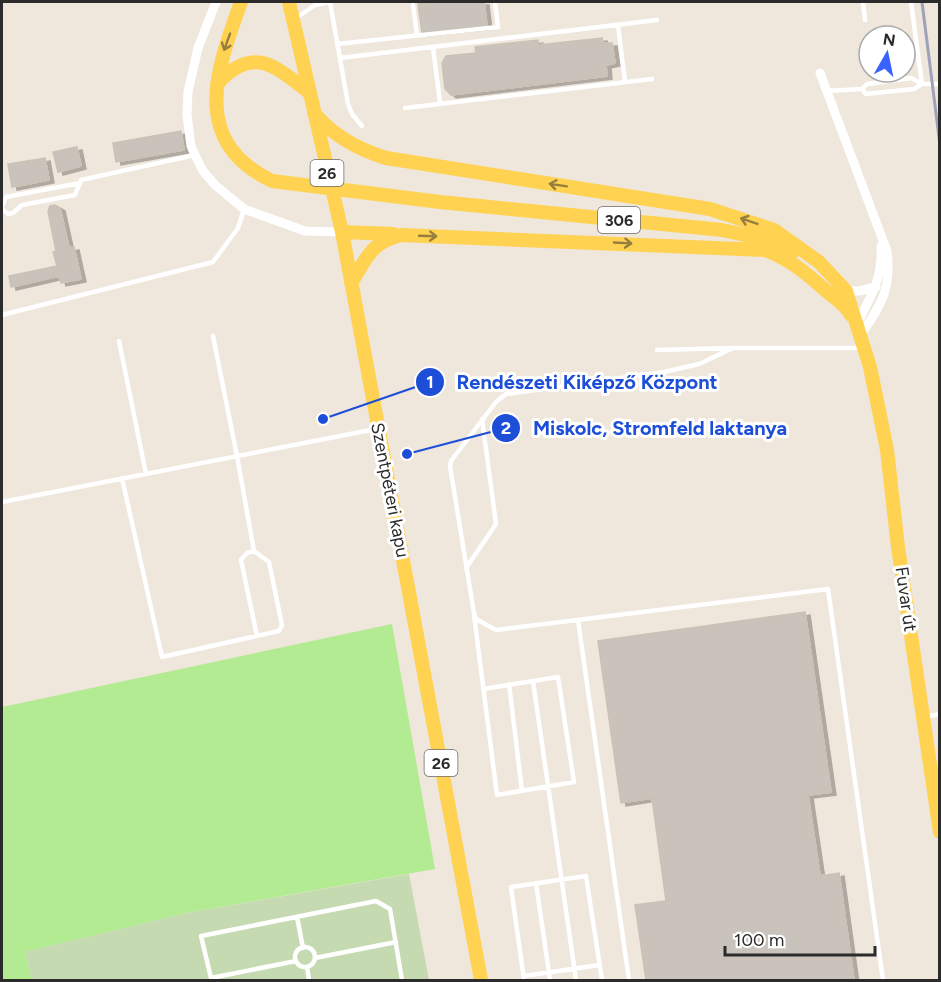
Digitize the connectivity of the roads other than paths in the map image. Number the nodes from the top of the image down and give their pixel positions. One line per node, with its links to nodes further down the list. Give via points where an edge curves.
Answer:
1 (216, 2): 32 (street, via 198,48 188,92 187,115)
2 (241, 2): 22 (main road, one-way to 22, via 221,57)
3 (289, 2): 11 (main road, Szentpéteri kapu / 26)
4 (311, 2): 10 (lane)
5 (330, 2): 10 (lane); 16 (lane)
6 (495, 2): 15 (lane, via 498,27)
7 (863, 2): 13 (lane)
8 (911, 2): 23 (lane)
9 (413, 4): 15 (lane)
10 (309, 9): 11 (lane)
11 (293, 20): 27 (main road, Szentpéteri kapu / 26)
12 (657, 20): 14 (lane)
13 (865, 20)
14 (618, 25): 17 (lane); 21 (lane)
15 (417, 35): 16 (lane)
16 (337, 44): 18 (lane)
17 (432, 47): 18 (lane); 28 (lane)
18 (340, 58): 31 (lane, via 348,104)
19 (820, 73): 26 (street)
20 (652, 79): 21 (lane)
21 (625, 82): 28 (lane)
22 (217, 84): 27 (main road, via 233,68 260,61 278,69); 44 (main road, 306, via 218,120 230,147 257,174 280,183 722,230 768,240 810,263 838,291)
23 (922, 84): 24 (lane); 25 (lane, via 911,78 867,84); 25 (lane, via 914,89 866,94)
24 (939, 84)
25 (862, 89): 26 (lane)
26 (827, 91): 37 (street)
27 (309, 93): 30 (main road, Szentpéteri kapu / 26)
28 (440, 104): 29 (lane)
29 (405, 108)
30 (314, 113): 36 (main road, Szentpéteri kapu / 26); 41 (main road, one-way to 30, via 795,243 746,219 710,208 386,158 349,143)
31 (362, 126)
32 (195, 155): 33 (lane); 35 (street, via 215,185)
33 (80, 183): 34 (lane, via 6,198); 34 (lane, via 75,195 22,205 14,213 8,214)
34 (2, 208)
35 (244, 209): 36 (street, via 305,231); 42 (lane, via 238,228 213,262)
36 (342, 232): 38 (main road); 39 (main road, Szentpéteri kapu / 26)
37 (880, 234): 40 (street, via 882,262); 44 (street, via 887,251 888,287)
38 (401, 235): 39 (main road, via 384,239 371,250); 44 (main road, one-way to 44, via 765,250 800,267 844,305)
39 (351, 283): 49 (main road, Szentpéteri kapu / 26)
40 (876, 287): 41 (street); 44 (street)
41 (846, 291): 44 (main road)
42 (2, 315)
43 (213, 336): 50 (lane)
44 (861, 336): 46 (lane); 63 (main road, Fuvar út / 306, via 887,450)
45 (119, 341): 51 (lane)
46 (733, 348): 47 (lane); 48 (lane, via 699,364 664,372 506,394)
47 (657, 350)
48 (482, 419): 55 (lane, via 496,524); 55 (lane, via 450,466)
49 (378, 428): 50 (lane); 82 (main road, Szentpéteri kapu / 26)
50 (237, 456): 51 (lane); 54 (lane)
51 (146, 474): 52 (lane)
52 (122, 478): 53 (lane); 58 (lane, via 162,657)
53 (2, 502)
54 (254, 551): 58 (lane, via 241,560); 58 (lane, via 269,562 282,625 279,631)
55 (466, 568): 56 (lane)
56 (474, 613): 57 (lane, via 476,619 496,630); 61 (lane)
57 (578, 620): 86 (lane); 87 (lane, via 828,589)
58 (257, 636)
59 (533, 681): 60 (lane); 64 (lane); 64 (lane, via 558,676 574,782)
60 (509, 684): 61 (lane); 65 (lane)
61 (483, 689): 65 (lane, via 497,795)
62 (939, 714): 63 (lane)
63 (923, 717): 66 (main road, Fuvar út / 306)
64 (549, 787): 65 (lane); 67 (lane)
65 (522, 791)
66 (939, 832)
67 (562, 879): 68 (lane); 74 (lane, via 586,876); 76 (lane)
68 (536, 883): 77 (lane); 78 (lane, via 511,887)
69 (297, 917): 70 (lane, via 376,901 390,909); 71 (lane); 79 (lane, via 201,936)
70 (396, 942): 72 (lane); 81 (lane)
71 (303, 948): 72 (lane, via 311,949); 73 (lane, via 297,952)
72 (315, 958): 75 (lane)
73 (296, 961): 75 (lane); 79 (lane)
74 (599, 965): 76 (lane); 85 (lane)
75 (307, 967): 80 (lane)
76 (575, 969): 77 (lane); 84 (lane)
77 (549, 972): 78 (lane); 83 (lane)
78 (524, 978)
79 (212, 979)
80 (309, 981)
81 (402, 981)
82 (481, 981)
83 (550, 981)
84 (576, 981)
85 (602, 981)
86 (629, 981)
87 (884, 981)

